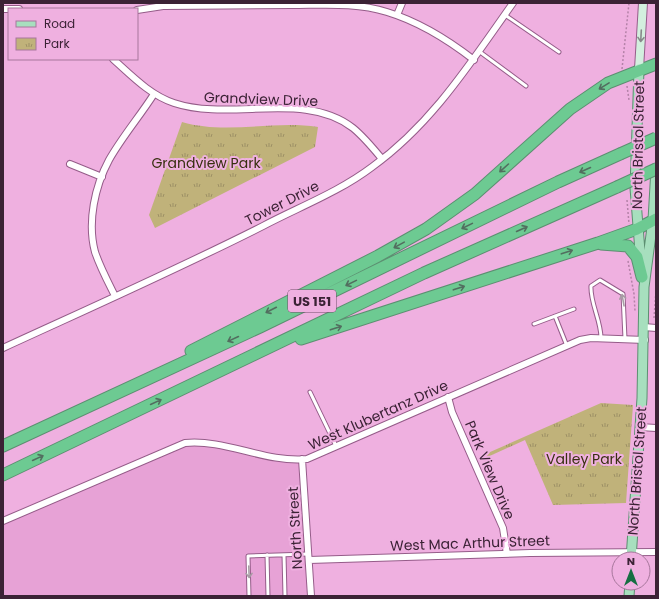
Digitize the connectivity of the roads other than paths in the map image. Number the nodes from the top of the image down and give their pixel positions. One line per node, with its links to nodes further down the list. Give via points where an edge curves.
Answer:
1 (402, 3): 5 (street)
2 (513, 3): 6 (street, Tower Drive)
3 (643, 3): 12 (street, North Bristol Street, one-way to 12)
4 (138, 10): 5 (street, via 163,6 329,5 360,6)
5 (397, 15): 10 (street, via 428,28)
6 (505, 15): 7 (street, Tower Drive); 8 (lane)
7 (480, 52): 10 (street, Tower Drive); 13 (lane)
8 (559, 52)
9 (114, 60): 14 (street, Grandview Drive)
10 (474, 60): 16 (street, Tower Drive, via 440,104)
11 (656, 64): 12 (highway)
12 (639, 69): 21 (main road, North Bristol Street, via 635,188); 38 (highway, one-way to 38, via 608,83 570,109 475,194 426,229 378,256 156,368)
13 (526, 86)
14 (154, 94): 16 (street, Grandview Drive, via 176,104 220,111 318,111 352,127); 19 (street, via 109,160)
15 (656, 138): 38 (highway, US 151, one-way to 38, bridge)
16 (382, 159): 24 (street, Tower Drive, via 340,187 222,247)
17 (70, 164): 19 (street)
18 (656, 169): 20 (main road, North Bristol Street); 35 (highway, US 151, one-way to 18, bridge, via 424,273)
19 (102, 177): 24 (street, via 95,199 93,240 101,267)
20 (654, 219): 21 (highway); 23 (main road, North Bristol Street)
21 (637, 228): 22 (highway); 23 (main road, North Bristol Street)
22 (598, 243): 23 (highway, via 628,246 637,257); 35 (highway, one-way to 22, via 311,335)
23 (643, 282): 28 (main road, North Bristol Street)
24 (115, 296): 34 (street, Tower Drive)
25 (574, 309): 26 (lane)
26 (555, 316): 27 (lane); 33 (lane)
27 (534, 324)
28 (644, 327): 29 (street); 32 (main road, North Bristol Street)
29 (656, 328)
30 (601, 338): 31 (street, West Klubertanz Drive); 31 (lane, one-way to 30, via 623,294 600,280 592,286 591,292 601,327); 33 (street, West Klubertanz Drive, via 584,339)
31 (625, 339): 32 (street, West Klubertanz Drive)
32 (645, 340): 39 (main road, North Bristol Street)
33 (567, 346): 37 (street, West Klubertanz Drive)
34 (3, 348)
35 (183, 389): 44 (highway, US 151, one-way to 35)
36 (310, 392): 42 (lane)
37 (448, 397): 42 (street, West Klubertanz Drive); 47 (street, Park View Drive, via 452,412 503,528)
38 (88, 406): 41 (highway, US 151)
39 (640, 427): 40 (street); 46 (main road, North Bristol Street)
40 (656, 428)
41 (3, 446)
42 (336, 446): 43 (street, West Klubertanz Drive)
43 (302, 459): 45 (street, West Klubertanz Drive, via 284,459 205,442 185,442); 51 (street, North Street)
44 (3, 475)
45 (5, 520)
46 (631, 551)
47 (507, 554): 50 (street, West Mac Arthur Street); 51 (street, West Mac Arthur Street)
48 (267, 555): 49 (lane); 52 (lane, one-way to 52, via 248,556); 53 (lane)
49 (284, 555): 51 (lane); 54 (lane)
50 (611, 555)
51 (308, 557): 55 (street, North Street)
52 (249, 596)
53 (268, 596)
54 (285, 596)
55 (310, 596)

